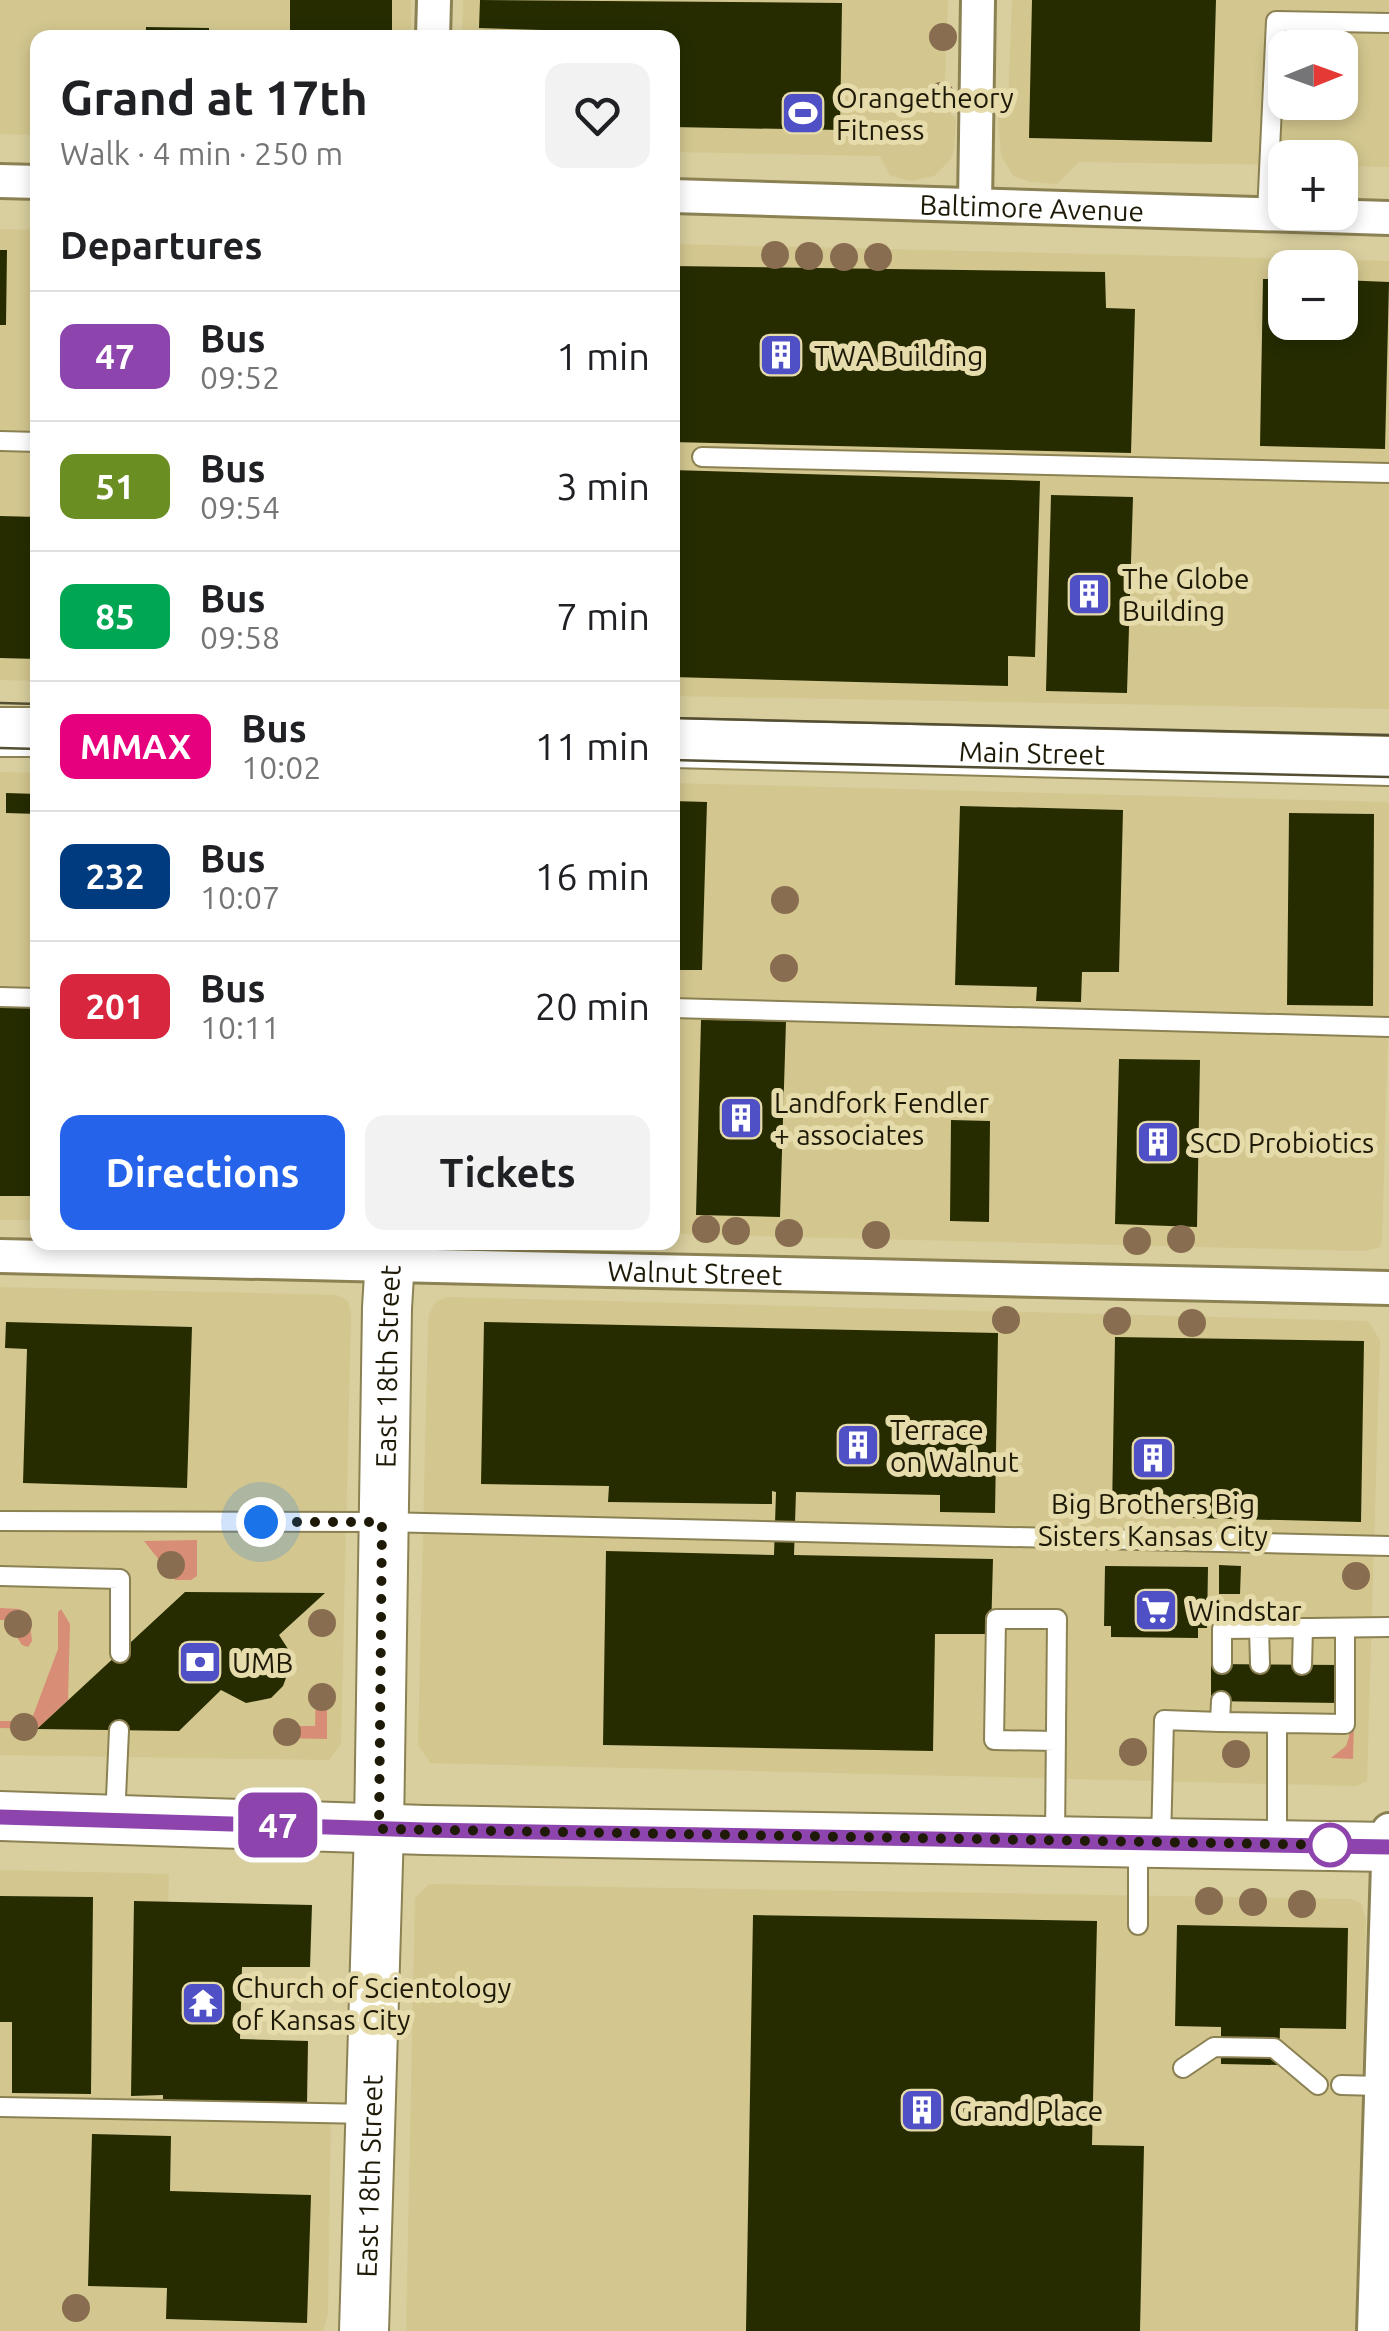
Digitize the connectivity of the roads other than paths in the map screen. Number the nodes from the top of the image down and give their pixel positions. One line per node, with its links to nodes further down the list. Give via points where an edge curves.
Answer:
1 (434, 0): 4 (street)
2 (978, 0): 8 (street)
3 (1389, 23): 9 (lane, via 1276,21)
4 (433, 30)
5 (0, 181): 6 (street)
6 (30, 182)
7 (680, 196): 8 (street, Baltimore Avenue)
8 (975, 204): 9 (street, Baltimore Avenue)
9 (1267, 214): 10 (street, Baltimore Avenue)
10 (1389, 218)
11 (0, 441): 12 (lane)
12 (30, 442)
13 (702, 456): 14 (lane)
14 (1389, 473)
15 (0, 732): 16 (main road)
16 (30, 732)
17 (680, 743): 18 (main road, Main Street)
18 (1389, 762)
19 (0, 997): 20 (lane)
20 (30, 998)
21 (680, 1008): 22 (lane)
22 (1389, 1027)
23 (390, 1253): 24 (street, Walnut Street); 25 (street, Walnut Street); 27 (main road, East 18th Street)
24 (0, 1256)
25 (1389, 1288)
26 (0, 1521): 27 (lane)
27 (382, 1522): 28 (lane); 48 (main road, East 18th Street)
28 (1389, 1546)
29 (0, 1576): 34 (lane, via 120,1579)
30 (1389, 1627): 33 (lane)
31 (1259, 1628): 32 (lane); 35 (lane, via 1222,1629); 36 (lane)
32 (1303, 1628): 33 (lane); 37 (lane)
33 (1345, 1628): 43 (lane, via 1344,1724)
34 (120, 1652)
35 (1222, 1664)
36 (1260, 1664)
37 (1302, 1665)
38 (1221, 1701): 41 (lane)
39 (1259, 1702): 42 (lane)
40 (1302, 1702): 43 (lane)
41 (1220, 1722): 42 (lane); 51 (lane, via 1164,1720)
42 (1268, 1723): 43 (lane); 52 (lane)
43 (1302, 1724)
44 (119, 1730): 47 (lane)
45 (1056, 1741): 45 (lane, via 1058,1619 996,1619 994,1740); 50 (lane)
46 (0, 1816): 47 (main road)
47 (115, 1820): 48 (main road)
48 (379, 1829): 50 (main road); 60 (main road, East 18th Street)
49 (1389, 1830): 53 (street)
50 (1054, 1841): 51 (main road)
51 (1149, 1842): 52 (main road); 54 (lane)
52 (1276, 1845): 53 (main road)
53 (1389, 1846): 58 (street)
54 (1138, 1925)
55 (1183, 2068): 56 (lane, via 1214,2046 1274,2048)
56 (1318, 2085)
57 (1341, 2085): 58 (lane)
58 (1380, 2086): 61 (street)
59 (0, 2107): 60 (lane)
60 (371, 2114): 62 (main road, East 18th Street)
61 (1383, 2144): 63 (street)
62 (364, 2331)
63 (1374, 2331)

